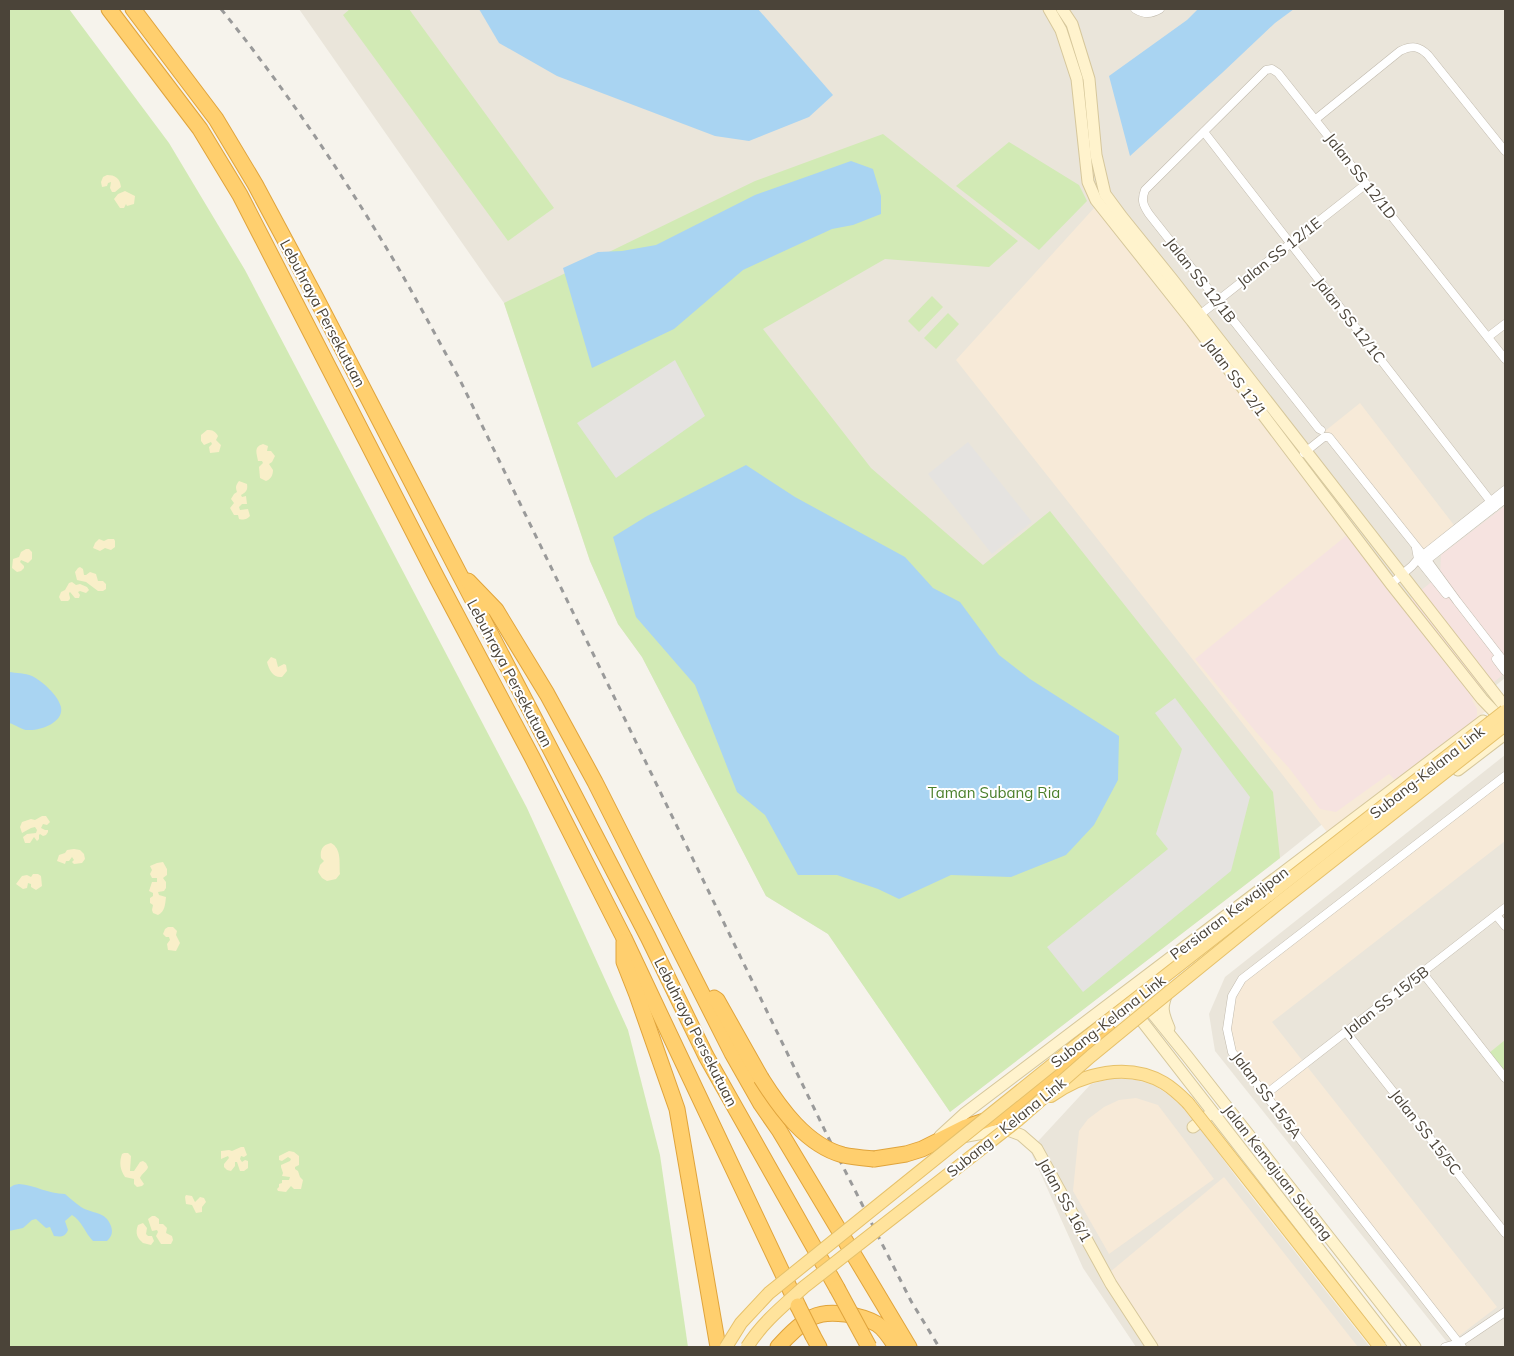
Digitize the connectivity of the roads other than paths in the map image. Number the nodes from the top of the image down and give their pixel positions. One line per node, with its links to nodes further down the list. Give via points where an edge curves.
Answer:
1 (109, 9): 35 (highway, Lebuhraya Persekutuan, via 200,129 240,194)
2 (133, 9): 23 (highway, Lebuhraya Persekutuan, via 216,119 255,184)
3 (1049, 9): 13 (main road, Jalan SS 12/1, via 1061,30 1077,79 1088,182 1096,200)
4 (1062, 9): 13 (main road, Jalan SS 12/1, via 1072,24 1089,79 1096,155 1105,194)
5 (1136, 9): 6 (street, via 1152,13)
6 (1160, 9)
7 (1316, 119): 8 (street, Jalan SS 12/1D, via 1272,69 1266,70); 9 (street, via 1400,51 1414,46 1428,55); 10 (street, Jalan SS 12/1D)
8 (1204, 132): 11 (street, Jalan SS 12/1C); 12 (street, Jalan SS 12/1B, via 1145,190 1142,203)
9 (1505, 151)
10 (1366, 184): 11 (street, Jalan SS 12/1E); 15 (street, Jalan SS 12/1D)
11 (1291, 243): 12 (street, Jalan SS 12/1E); 21 (street, Jalan SS 12/1C)
12 (1217, 301): 13 (street, Jalan SS 12/1E); 17 (street, Jalan SS 12/1B)
13 (1196, 318): 18 (main road, Jalan SS 12/1)
14 (1505, 324): 15 (street)
15 (1488, 337): 16 (street, Jalan SS 12/1D)
16 (1505, 359)
17 (1321, 430)
18 (1301, 455): 22 (street, via 1324,436 1329,437 1416,546); 24 (main road, Jalan SS 12/1); 25 (main road, Jalan SS 12/1)
19 (1505, 490): 21 (street)
20 (1505, 499): 21 (street)
21 (1492, 505): 22 (street)
22 (1422, 559): 24 (street); 26 (street); 27 (street)
23 (455, 568): 38 (highway, via 496,610 547,694); 57 (highway, Lebuhraya Persekutuan, bridge, via 648,937 706,1056)
24 (1402, 575): 25 (street); 28 (main road, Jalan SS 12/1)
25 (1391, 584): 28 (main road, Jalan SS 12/1)
26 (1505, 663)
27 (1505, 671)
28 (1503, 705): 29 (main road); 37 (main road, Persiaran Kewajipan); 54 (main road, Subang-Kelana Link, bridge, via 776,1287 741,1323)
29 (1505, 724): 46 (main road, Subang - Kelana Link, bridge, via 1280,902 1091,1056)
30 (1505, 734): 39 (main road, Persiaran Kewajipan)
31 (1505, 776): 44 (street, Jalan SS 15/5A, via 1242,979 1232,996 1226,1029 1232,1052)
32 (1505, 908): 33 (street, Jalan SS 15/5B)
33 (1496, 915): 34 (street); 36 (street, Jalan SS 15/5B)
34 (1505, 926)
35 (624, 938): 51 (highway, Lebuhraya Persekutuan, bridge); 53 (highway, via 624,962 677,1109)
36 (1422, 972): 41 (street, Jalan SS 15/5B); 43 (street)
37 (1148, 976): 40 (main road, via 1134,1008); 48 (main road, Persiaran Kewajipan, via 964,1114)
38 (697, 981): 48 (highway, bridge, via 717,1000 785,1114 813,1140 842,1155 874,1159 906,1154); 59 (highway, bridge, via 761,1104)
39 (1171, 986): 40 (main road, Persiaran Kewajipan); 42 (main road, via 1163,1001 1163,1013)
40 (1139, 1018): 42 (main road, Jalan Kemajuan Subang, via 1149,1011); 45 (main road, Jalan Kemajuan Subang); 48 (highway, via 1015,1108)
41 (1346, 1032): 44 (street, Jalan SS 15/5B); 49 (street, Jalan SS 15/5C)
42 (1175, 1041): 63 (main road, Jalan Kemajuan Subang)
43 (1505, 1078)
44 (1266, 1094): 52 (street, Jalan SS 15/5A)
45 (1212, 1112): 47 (main road); 62 (main road, Jalan Kemajuan Subang)
46 (1018, 1120): 55 (main road, Subang - Kelana Link, bridge, via 804,1288 770,1317); 61 (main road, bridge, via 1069,1085 1105,1073 1135,1072 1164,1082 1188,1103)
47 (1193, 1127)
48 (931, 1144): 60 (main road, Jalan SS 16/1, via 1005,1129 1021,1135 1036,1149 1111,1284)
49 (1505, 1233)
50 (1505, 1312): 52 (street)
51 (816, 1342)
52 (1459, 1346): 64 (street)
53 (718, 1347)
54 (726, 1347)
55 (747, 1347)
56 (778, 1347): 58 (highway, via 814,1316 828,1313 860,1316 877,1324)
57 (869, 1347)
58 (896, 1347)
59 (909, 1347)
60 (1152, 1347)
61 (1380, 1347)
62 (1396, 1347)
63 (1415, 1347)
64 (1446, 1347)

